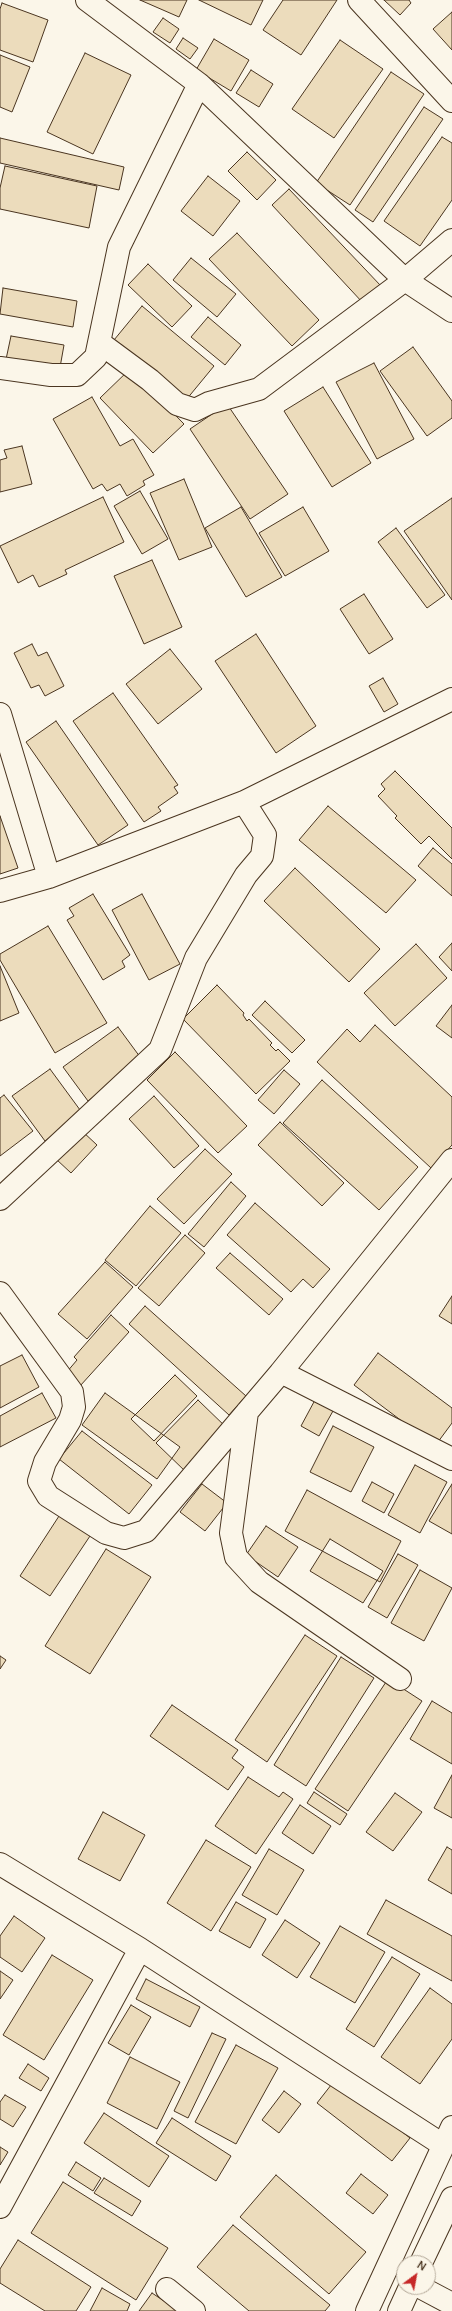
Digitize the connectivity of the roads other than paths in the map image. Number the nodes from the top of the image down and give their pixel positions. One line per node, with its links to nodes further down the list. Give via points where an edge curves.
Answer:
1 (87, 0): 3 (street)
2 (359, 0): 4 (street)
3 (200, 84): 6 (street); 8 (street, via 119,247)
4 (452, 101)
5 (452, 240): 6 (street)
6 (405, 280): 7 (street); 8 (street, via 259,389 209,403 195,410 177,404)
7 (452, 311)
8 (100, 342): 9 (street, via 96,357 77,375 51,375)
9 (0, 368)
10 (452, 699): 12 (street)
11 (0, 714): 13 (street)
12 (244, 802): 13 (street); 16 (street, via 265,835 262,856 246,875 196,958 160,1050)
13 (49, 877): 14 (street)
14 (0, 891)
15 (452, 1160): 18 (street)
16 (0, 1199)
17 (0, 1293): 19 (street, via 72,1392 74,1407 70,1420 45,1462 39,1481 48,1496 106,1533 124,1538 146,1531)
18 (281, 1372): 19 (street); 20 (street)
19 (248, 1412): 21 (street, via 231,1533 236,1557 259,1582)
20 (452, 1459)
21 (400, 1679)
22 (0, 1864): 23 (street)
23 (140, 1949): 24 (street); 26 (street)
24 (447, 2136): 33 (street)
25 (452, 2198): 27 (street)
26 (0, 2207)
27 (425, 2255)
28 (167, 2289): 32 (street)
29 (406, 2295): 34 (street)
30 (435, 2295): 31 (street)
31 (452, 2304)
32 (194, 2311)
33 (367, 2311)
34 (399, 2311)

